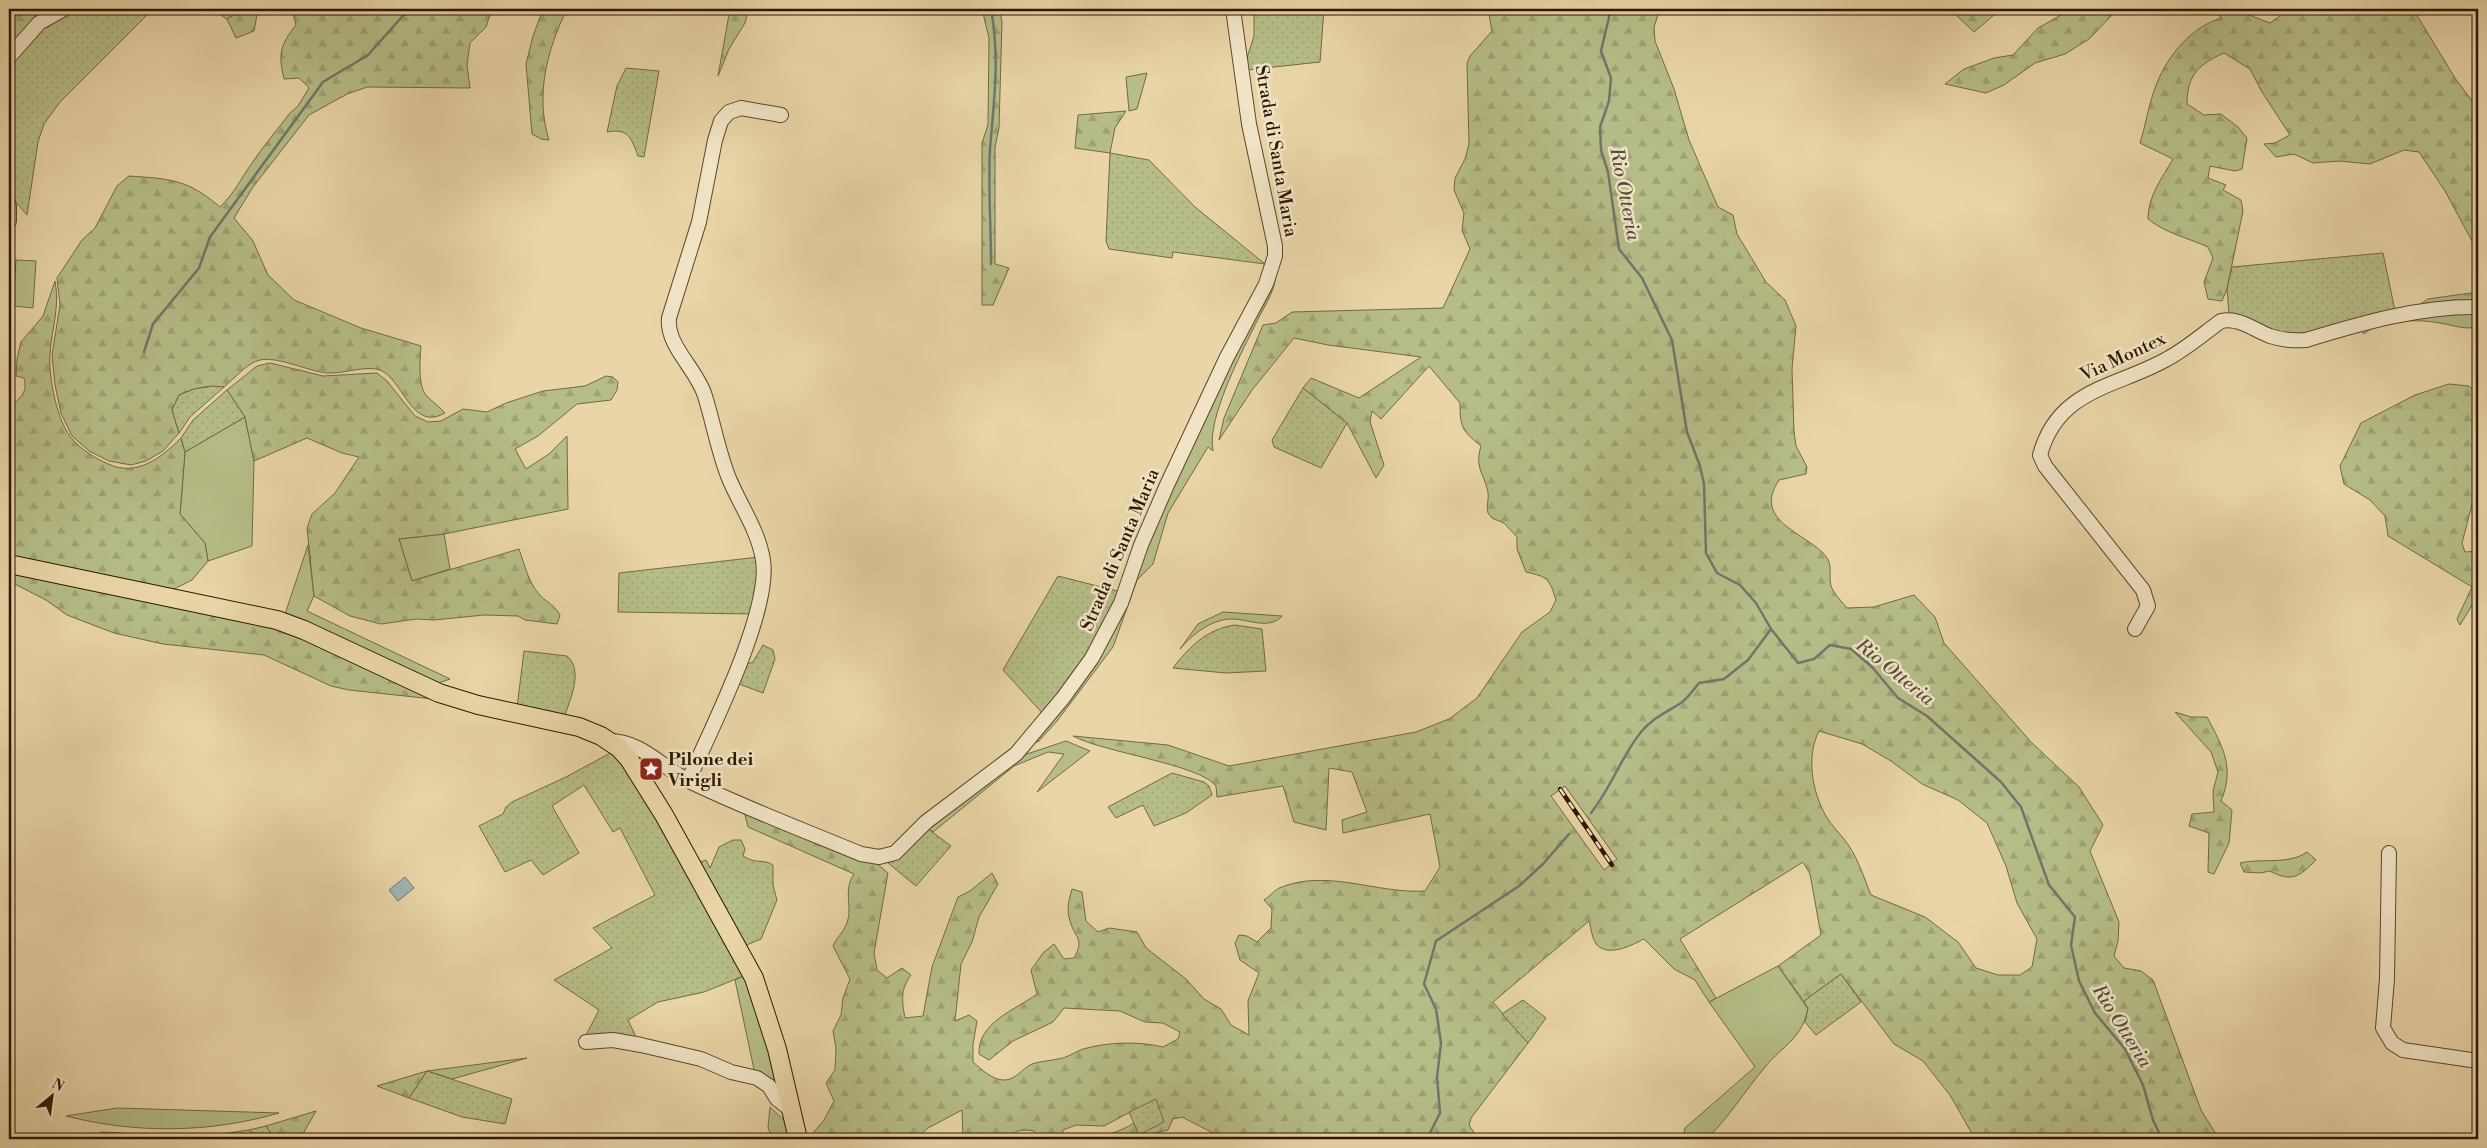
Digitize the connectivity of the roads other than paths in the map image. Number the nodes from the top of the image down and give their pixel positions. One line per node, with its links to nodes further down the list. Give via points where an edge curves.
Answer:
1 (64, 9): 3 (street, via 39,23)
2 (1233, 9): 11 (street, Strada di Santa Maria, via 1249,124 1275,256 1266,284 1225,362 1150,522 1121,603 1088,663 1016,754 926,822 899,850 887,856 861,854)
3 (9, 57)
4 (781, 114): 11 (street, via 741,108 729,112 721,121 699,222 669,318 672,338 703,392 725,468 760,547 764,569 751,634)
5 (9, 206): 6 (street)
6 (9, 221)
7 (2478, 307): 9 (street, Via Montex, via 2435,308 2297,341 2270,336 2234,320 2221,321 2168,359 2093,390 2078,400 2051,430 2040,454 2045,466 2143,590 2148,606)
8 (9, 564): 10 (main road, via 277,620 439,693 478,705 579,726)
9 (2135, 629)
10 (609, 741): 11 (street, Strada di Santa Maria, via 634,746); 15 (main road, via 632,764 664,815 748,967 774,1036)
11 (688, 781)
12 (2389, 853): 14 (street, via 2383,1028 2392,1043 2402,1050)
13 (586, 1042): 15 (street, via 613,1040 701,1059 731,1072 758,1078 769,1086 776,1099)
14 (2478, 1061)
15 (791, 1110): 16 (main road)
16 (798, 1139)

